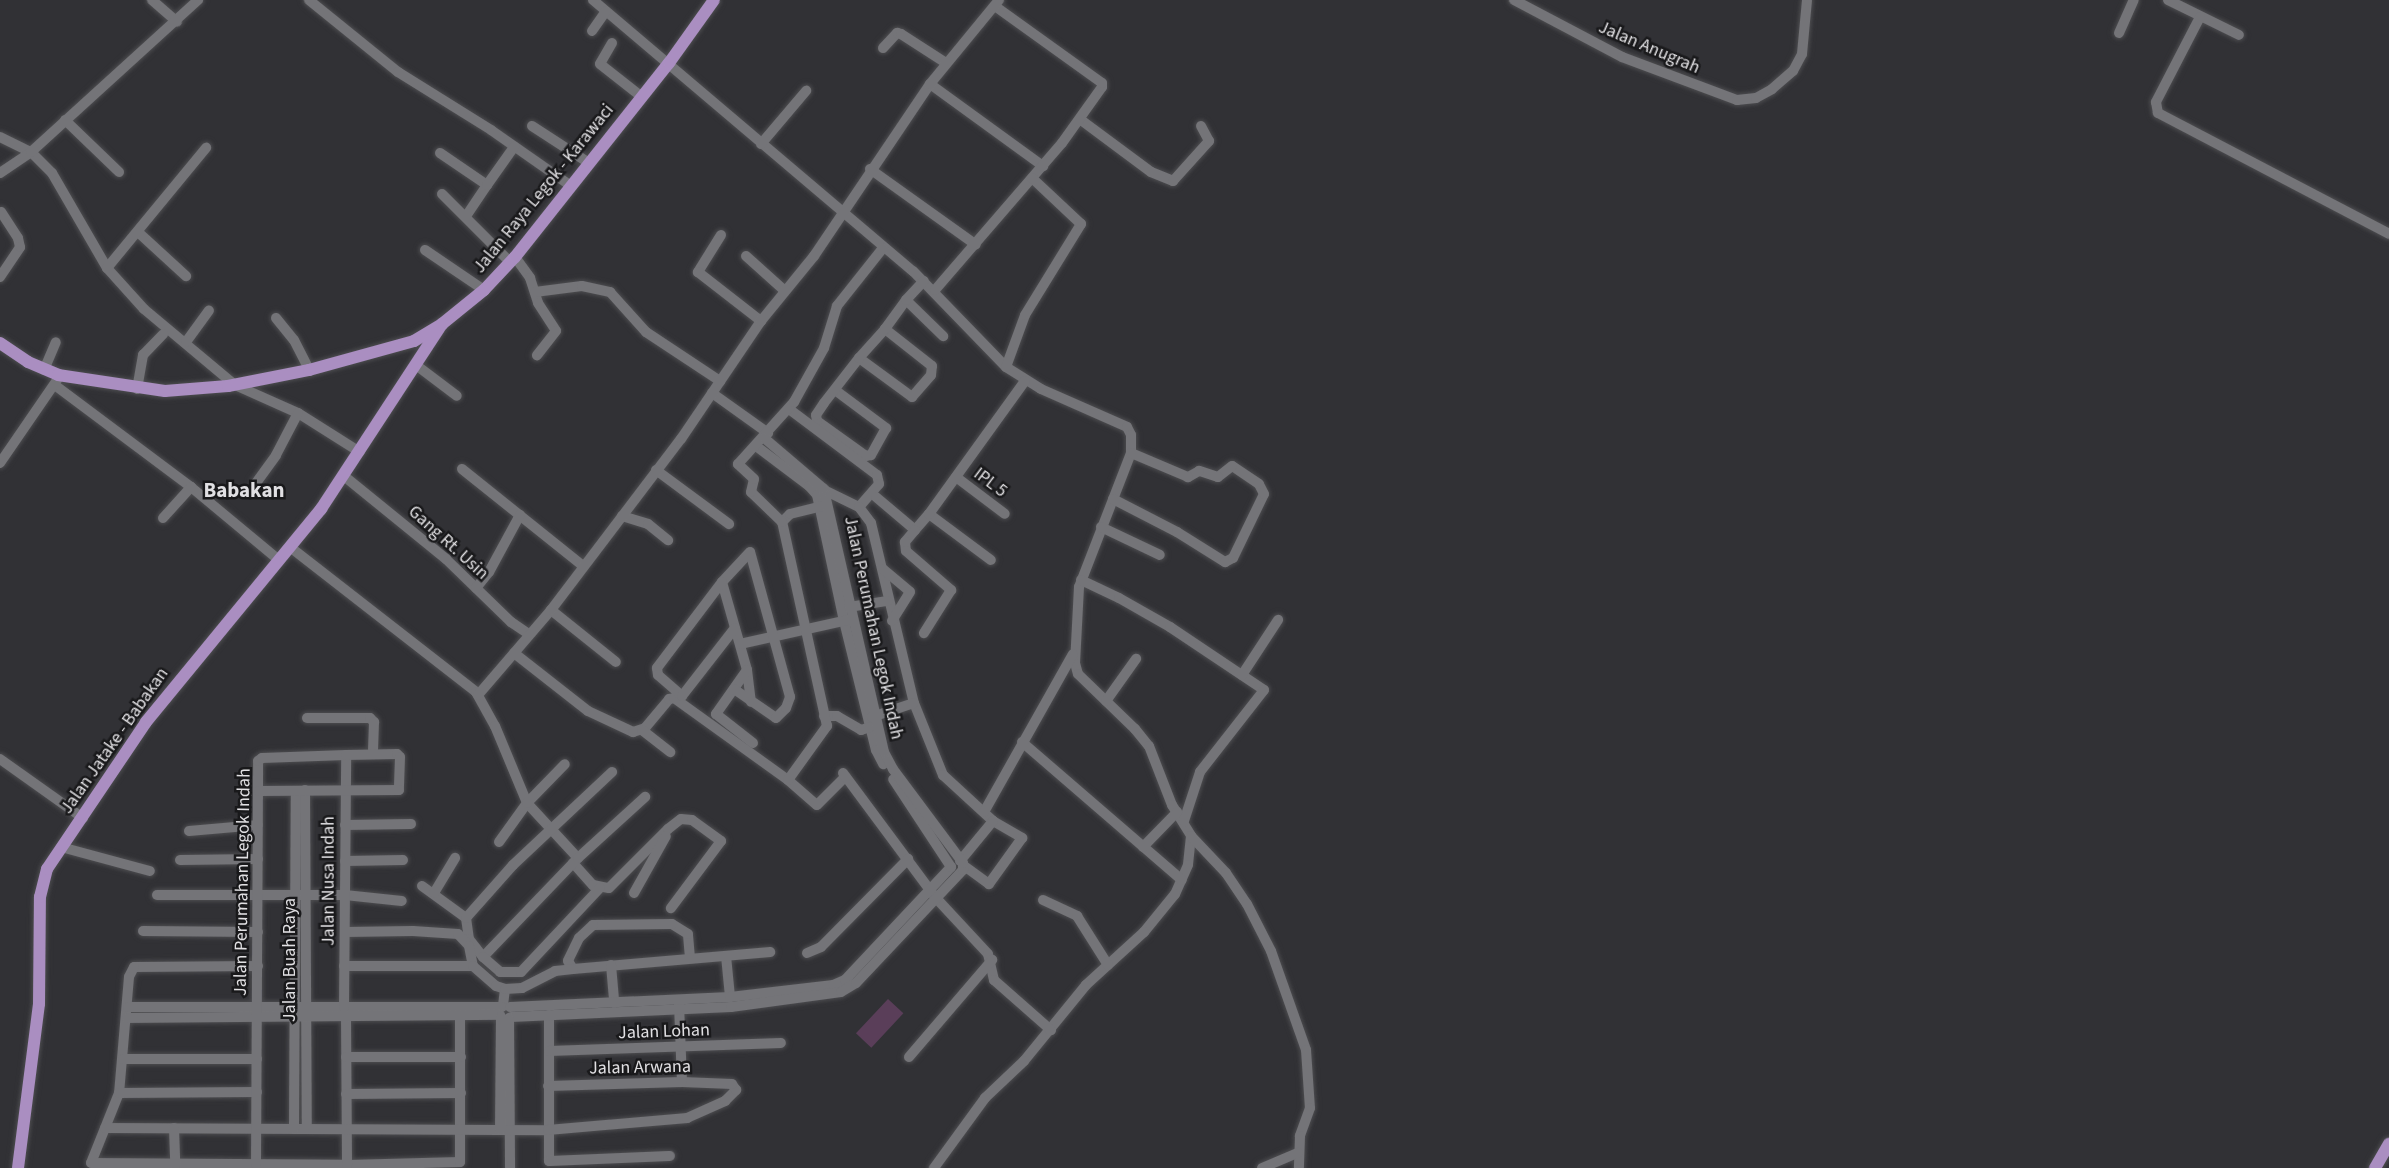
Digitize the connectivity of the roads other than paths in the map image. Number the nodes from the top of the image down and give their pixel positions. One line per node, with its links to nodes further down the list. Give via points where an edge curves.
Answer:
1 (152, 0): 14 (street)
2 (198, 0): 14 (street)
3 (309, 0): 31 (street, via 398,72)
4 (593, 0): 12 (street)
5 (715, 0): 20 (main road, Jalan Raya Legok - Karawaci)
6 (1514, 0): 7 (street, Jalan Anugrah, via 1622,57 1737,100 1764,94 1793,71 1802,54)
7 (1807, 0)
8 (2134, 0): 16 (street)
9 (2168, 0): 13 (street)
10 (2196, 0): 13 (street)
11 (997, 3): 21 (street); 26 (street, via 1102,83)
12 (606, 11): 15 (street); 20 (street)
13 (2196, 15): 17 (street); 48 (street, via 2156,102 2158,113)
14 (177, 22): 25 (street)
15 (592, 31)
16 (2119, 33)
17 (2239, 35)
18 (612, 43): 24 (street, via 600,64)
19 (883, 48): 21 (street, via 897,33)
20 (669, 63): 24 (main road, Jalan Raya Legok - Karawaci); 30 (street)
21 (946, 63): 22 (street)
22 (930, 83): 36 (street); 37 (street)
23 (806, 91): 30 (street)
24 (642, 97): 35 (main road, Jalan Raya Legok - Karawaci)
25 (65, 120): 33 (street); 38 (street)
26 (1081, 120): 28 (street, via 1151,172 1174,181 1209,141); 36 (street)
27 (532, 126): 35 (street)
28 (1201, 126)
29 (0, 137): 33 (street)
30 (761, 144): 45 (street)
31 (514, 147): 41 (street); 42 (street)
32 (206, 148): 47 (street)
33 (31, 152): 39 (street); 55 (street, via 52,173)
34 (440, 153): 41 (street)
35 (589, 163): 42 (main road, Jalan Raya Legok - Karawaci)
36 (1043, 166): 40 (street)
37 (870, 169): 45 (street); 50 (street)
38 (119, 172)
39 (0, 173)
40 (1032, 178): 50 (street); 77 (street, via 1082,224 1025,315)
41 (487, 185): 46 (street)
42 (572, 186): 54 (main road, Jalan Raya Legok - Karawaci)
43 (442, 194): 46 (street)
44 (1, 212): 57 (street, via 20,247)
45 (841, 212): 51 (street); 61 (street)
46 (466, 216): 54 (street)
47 (139, 233): 55 (street); 56 (street)
48 (2389, 234)
49 (721, 235): 66 (street, via 698,272)
50 (976, 245): 60 (street)
51 (883, 248): 58 (street); 88 (street, via 837,306 824,348)
52 (425, 250): 59 (street)
53 (746, 256): 61 (street)
54 (512, 259): 59 (main road, Jalan Raya Legok - Karawaci); 62 (street, via 530,278)
55 (107, 268): 72 (street, via 144,309)
56 (186, 276)
57 (0, 277)
58 (924, 281): 60 (street); 63 (street)
59 (484, 290): 67 (main road, Jalan Raya Legok - Karawaci)
60 (934, 290): 77 (street)
61 (785, 291): 66 (street)
62 (535, 292): 74 (street, via 556,331); 81 (street, via 582,286 610,292 646,332)
63 (906, 300): 68 (street); 70 (street)
64 (209, 310): 72 (street)
65 (276, 317): 79 (street)
66 (761, 321): 81 (street)
67 (442, 324): 76 (main road, Jalan Jatake - Babakan); 79 (main road, Jalan Raya Legok - Karawaci, via 414,341)
68 (885, 329): 75 (street); 75 (street, via 932,366 931,375 912,397)
69 (163, 334): 84 (street, via 143,355)
70 (943, 336)
71 (56, 342): 78 (street)
72 (186, 342): 83 (street)
73 (0, 343): 78 (main road, Jalan Raya Legok - Karawaci)
74 (537, 355)
75 (859, 358): 85 (street)
76 (415, 365): 87 (street); 92 (main road, Jalan Jatake - Babakan)
77 (1006, 367): 82 (street)
78 (44, 370): 80 (main road, Jalan Raya Legok - Karawaci)
79 (309, 370): 83 (main road, Jalan Raya Legok - Karawaci)
80 (57, 380): 84 (main road, Jalan Raya Legok - Karawaci); 94 (street); 101 (street)
81 (720, 381): 86 (street)
82 (1025, 381): 93 (street, via 1127,427 1133,442); 99 (street)
83 (235, 385): 84 (main road, Jalan Raya Legok - Karawaci, via 164,391); 89 (street)
84 (137, 388)
85 (835, 390): 85 (street, via 884,425 886,432 871,455 866,456 817,421 816,415)
86 (712, 393): 90 (street); 97 (street)
87 (457, 396)
88 (789, 410): 90 (street); 106 (street, via 877,475 879,484)
89 (298, 413): 92 (street); 100 (street)
90 (766, 435): 91 (street); 96 (street)
91 (756, 446): 96 (street); 112 (street, via 738,466 754,479 751,492)
92 (360, 452): 98 (main road, Jalan Jatake - Babakan)
93 (1131, 453): 104 (street); 104 (street, via 1188,477 1199,471 1218,477 1231,466 1264,488 1264,494 1233,558 1225,562)
94 (0, 463)
95 (462, 469): 109 (street)
96 (794, 469): 102 (street)
97 (656, 470): 110 (street); 113 (street)
98 (344, 476): 117 (main road, Jalan Jatake - Babakan); 125 (street, Gang Rt. Usin)
99 (956, 477): 107 (street); 108 (street, IPL 5)
100 (256, 483)
101 (191, 487): 111 (street); 119 (street)
102 (819, 490): 105 (street, Jalan Perumahan Legok Indah); 106 (street)
103 (876, 497): 115 (street)
104 (1112, 499): 114 (street)
105 (825, 506): 112 (street, via 790,514); 127 (street, Jalan Perumahan Legok Indah); 129 (street, Jalan Perumahan Legok Indah)
106 (859, 507): 122 (street, via 871,523)
107 (929, 514): 115 (street); 120 (street)
108 (1005, 514)
109 (520, 515): 121 (street); 125 (street)
110 (622, 516): 116 (street, via 648,524); 121 (street)
111 (163, 518)
112 (782, 522): 133 (street)
113 (729, 524)
114 (1101, 527): 118 (street); 123 (street)
115 (915, 530): 134 (street, via 905,542 906,551 951,590)
116 (668, 540)
117 (290, 547): 119 (main road, Jalan Jatake - Babakan); 145 (street)
118 (1160, 555)
119 (279, 560): 169 (main road, Jalan Jatake - Babakan, via 146,722)
120 (990, 560)
121 (583, 566): 128 (street)
122 (883, 569): 126 (street); 131 (street, via 910,592)
123 (1081, 580): 138 (street); 143 (street, via 1170,627)
124 (722, 582): 132 (street); 132 (street, via 657,668 658,675 682,696); 136 (street, via 750,552)
125 (476, 588): 135 (street, Gang Rt. Usin)
126 (888, 601): 127 (street); 131 (street)
127 (849, 607): 129 (street, Jalan Perumahan Legok Indah)
128 (551, 610): 135 (street); 141 (street)
129 (848, 620): 133 (street); 151 (street, Jalan Perumahan Legok Indah)
130 (1278, 620): 143 (street)
131 (892, 621): 148 (street)
132 (735, 628): 137 (street)
133 (803, 629): 136 (street); 149 (street)
134 (924, 633)
135 (530, 634): 139 (street)
136 (773, 637): 137 (street); 147 (street, via 790,697 788,705 776,718)
137 (740, 644): 142 (street)
138 (1074, 651): 146 (street, via 1078,674); 153 (street)
139 (514, 653): 145 (street); 152 (street, via 588,711 624,730)
140 (1136, 659): 146 (street)
141 (617, 662)
142 (747, 670): 144 (street); 147 (street)
143 (1242, 675): 171 (street, via 1263,692 1200,772)
144 (734, 689): 147 (street); 154 (street, via 716,714)
145 (478, 695): 166 (street)
146 (1106, 701): 168 (street, via 1149,746)
147 (751, 702)
148 (914, 704): 151 (street); 167 (street, via 943,775)
149 (824, 716): 151 (street, via 837,716 861,730); 161 (street, via 826,729)
150 (307, 718): 156 (street, via 370,718 374,722)
151 (871, 720): 189 (street, Jalan Perumahan Legok Indah, via 893,769); 196 (street, Jalan Perumahan Legok Indah, via 886,769 951,864)
152 (642, 730): 155 (street); 161 (street, via 674,698)
153 (1022, 742): 167 (street); 181 (street)
154 (753, 743)
155 (670, 752)
156 (373, 754): 157 (street); 162 (street, via 399,754 401,789)
157 (346, 755): 162 (street, Jalan Nusa Indah); 163 (street, Jalan Perumahan Legok Indah, via 262,758 258,763)
158 (0, 759): 169 (street)
159 (565, 764): 166 (street)
160 (612, 772): 175 (street)
161 (788, 780): 184 (street, via 817,805 844,774)
162 (346, 790): 164 (street); 174 (street, Jalan Nusa Indah)
163 (259, 791): 164 (street); 173 (street, Jalan Perumahan Legok Indah)
164 (301, 791): 199 (street, Jalan Buah Raya)
165 (645, 797): 188 (street)
166 (527, 803): 175 (street); 179 (street)
167 (984, 812): 170 (street)
168 (1177, 812): 171 (street); 181 (street)
169 (83, 818): 180 (main road, Jalan Jatake - Babakan)
170 (993, 821): 189 (street); 189 (street, via 1022,842 989,884)
171 (1184, 821): 178 (street)
172 (411, 824): 174 (street)
173 (258, 825): 177 (street); 183 (street, Jalan Perumahan Legok Indah)
174 (345, 825): 187 (street, Jalan Nusa Indah)
175 (550, 829): 188 (street); 204 (street)
176 (668, 829): 193 (street, via 610,888); 195 (street); 203 (street, via 681,819 692,820 721,841)
177 (189, 831)
178 (1191, 836): 191 (street); 257 (street, via 1247,904 1271,951 1306,1051 1310,1108)
179 (499, 842)
180 (61, 847): 190 (street); 262 (main road, Jalan Jatake - Babakan, via 42,883 38,1004)
181 (1143, 847): 191 (street)
182 (456, 858): 194 (street)
183 (258, 859): 185 (street); 198 (street, Jalan Perumahan Legok Indah)
184 (908, 859): 196 (street); 209 (street, via 821,947)
185 (180, 860)
186 (402, 860): 187 (street)
187 (345, 861): 200 (street, Jalan Nusa Indah)
188 (575, 861): 193 (street); 211 (street)
189 (962, 864): 196 (street, Jalan Perumahan Legok Indah)
190 (150, 871)
191 (1182, 880): 215 (street, via 1144,932)
192 (422, 886): 194 (street)
193 (600, 888): 211 (street, via 521,972 500,972)
194 (434, 893): 204 (street)
195 (634, 893)
196 (934, 894): 213 (street); 221 (street, Jalan Perumahan Legok Indah, via 845,980); 223 (street, Jalan Perumahan Legok Indah, via 849,989 731,1007)
197 (157, 895): 198 (street)
198 (258, 895): 199 (street); 206 (street, Jalan Perumahan Legok Indah)
199 (300, 895): 200 (street); 226 (street, Jalan Buah Raya); 227 (street, Jalan Buah Raya)
200 (345, 895): 202 (street); 207 (street, Jalan Nusa Indah)
201 (1043, 900): 215 (street, via 1077,916)
202 (402, 901)
203 (671, 908)
204 (466, 918): 211 (street, via 469,939)
205 (143, 931): 206 (street)
206 (258, 932): 216 (street, Jalan Perumahan Legok Indah)
207 (345, 932): 217 (street, Jalan Nusa Indah); 218 (street, via 457,934 469,946)
208 (770, 952): 210 (street)
209 (807, 953)
210 (726, 956): 212 (street); 221 (street)
211 (483, 957)
212 (690, 958): 214 (street); 219 (street, via 688,934 671,924 593,925 579,938 568,961)
213 (992, 960): 232 (street, via 994,980); 238 (street)
214 (611, 965): 219 (street); 222 (street)
215 (1108, 965): 232 (street)
216 (258, 966): 224 (street, via 134,967 129,977); 225 (street, Jalan Perumahan Legok Indah)
217 (344, 966): 218 (street); 228 (street, Jalan Nusa Indah)
218 (473, 966): 220 (street)
219 (573, 969): 220 (street, via 555,971 522,988)
220 (505, 989): 229 (street)
221 (730, 997): 223 (street, Jalan Perumahan Legok Indah)
222 (614, 1003): 223 (street, Jalan Perumahan Legok Indah); 229 (street, Jalan Perumahan Legok Indah)
223 (679, 1004): 230 (street, Jalan Perumahan Legok Indah); 234 (street)
224 (128, 1012): 225 (street, Jalan Perumahan Legok Indah); 239 (street)
225 (257, 1012): 226 (street, Jalan Perumahan Legok Indah); 240 (street, Jalan Perumahan Legok Indah)
226 (294, 1012): 227 (street, Jalan Perumahan Legok Indah); 250 (street, Jalan Buah Raya)
227 (306, 1012): 228 (street, Jalan Perumahan Legok Indah); 251 (street, Jalan Buah Raya)
228 (345, 1012): 229 (street, Jalan Perumahan Legok Indah); 231 (street, Jalan Perumahan Legok Indah); 236 (street)
229 (505, 1012): 230 (street, Jalan Perumahan Legok Indah); 231 (street, Jalan Perumahan Legok Indah); 254 (street)
230 (549, 1015): 235 (street)
231 (460, 1016): 237 (street)
232 (1051, 1030): 264 (street, via 985,1098)
233 (781, 1043): 234 (street, Jalan Lohan)
234 (681, 1047): 235 (street, Jalan Lohan); 241 (street)
235 (548, 1051): 242 (street)
236 (346, 1056): 237 (street); 246 (street)
237 (461, 1057): 245 (street)
238 (909, 1057)
239 (123, 1059): 240 (street); 244 (street)
240 (257, 1059): 243 (street, Jalan Perumahan Legok Indah)
241 (682, 1082): 242 (street, Jalan Arwana); 255 (street, Jalan Arwana, via 732,1084 736,1090 687,1118)
242 (548, 1086): 255 (street)
243 (257, 1092): 244 (street); 249 (street, Jalan Perumahan Legok Indah)
244 (119, 1093): 247 (street)
245 (461, 1093): 246 (street); 253 (street)
246 (346, 1094): 252 (street)
247 (105, 1128): 248 (street); 259 (street, via 90,1160 93,1165)
248 (174, 1128): 249 (street); 259 (street)
249 (256, 1128): 250 (street); 260 (street, Jalan Perumahan Legok Indah)
250 (294, 1129): 251 (street)
251 (307, 1129): 252 (street)
252 (346, 1129): 253 (street); 261 (street)
253 (461, 1129): 254 (street); 261 (street, via 460,1162)
254 (505, 1130): 255 (street); 263 (street)
255 (548, 1130): 258 (street, via 549,1161)
256 (2389, 1144): 267 (main road)
257 (1298, 1153): 265 (street); 266 (street)
258 (670, 1156)
259 (174, 1164): 260 (street)
260 (256, 1164): 261 (street)
261 (347, 1165)
262 (18, 1168)
263 (510, 1168)
264 (934, 1168)
265 (1262, 1168)
266 (1299, 1168)
267 (2375, 1168)

